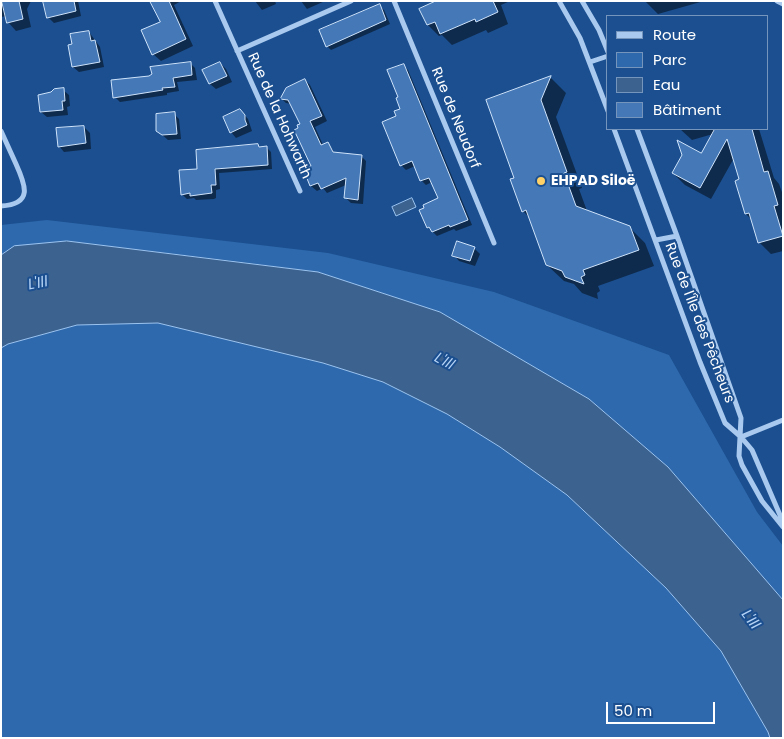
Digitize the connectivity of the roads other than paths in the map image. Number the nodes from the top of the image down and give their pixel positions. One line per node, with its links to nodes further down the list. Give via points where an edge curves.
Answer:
1 (215, 1): 9 (street, Rue de la Hohwarth)
2 (351, 1): 9 (street, Rue de la Hohwarth)
3 (394, 1): 20 (street, Rue de Neudorf)
4 (559, 1): 11 (street)
5 (582, 1): 8 (street)
6 (777, 1): 7 (street)
7 (783, 4)
8 (606, 49)
9 (237, 51): 16 (street, Rue de la Hohwarth)
10 (606, 55): 11 (street)
11 (590, 62): 12 (street)
12 (606, 106)
13 (614, 130): 19 (street, Rue de l'Île des Pêcheurs)
14 (637, 130): 18 (street, Rue de l'Île des Pêcheurs)
15 (1, 131): 17 (street, via 23,180 25,192 19,202)
16 (300, 191)
17 (1, 206)
18 (677, 236): 19 (street, Rue de l'Île des Pêcheurs); 22 (street, Rue de l'Île des Pêcheurs, via 741,418)
19 (656, 240): 22 (street, Rue de l'Île des Pêcheurs, via 725,423)
20 (494, 243)
21 (783, 420): 22 (street)
22 (741, 437): 23 (street, Rue de l'Île des Pêcheurs, via 752,450); 24 (street, Rue de l'Île des Pêcheurs, via 739,456 742,465 762,501)
23 (783, 522)
24 (783, 526)

